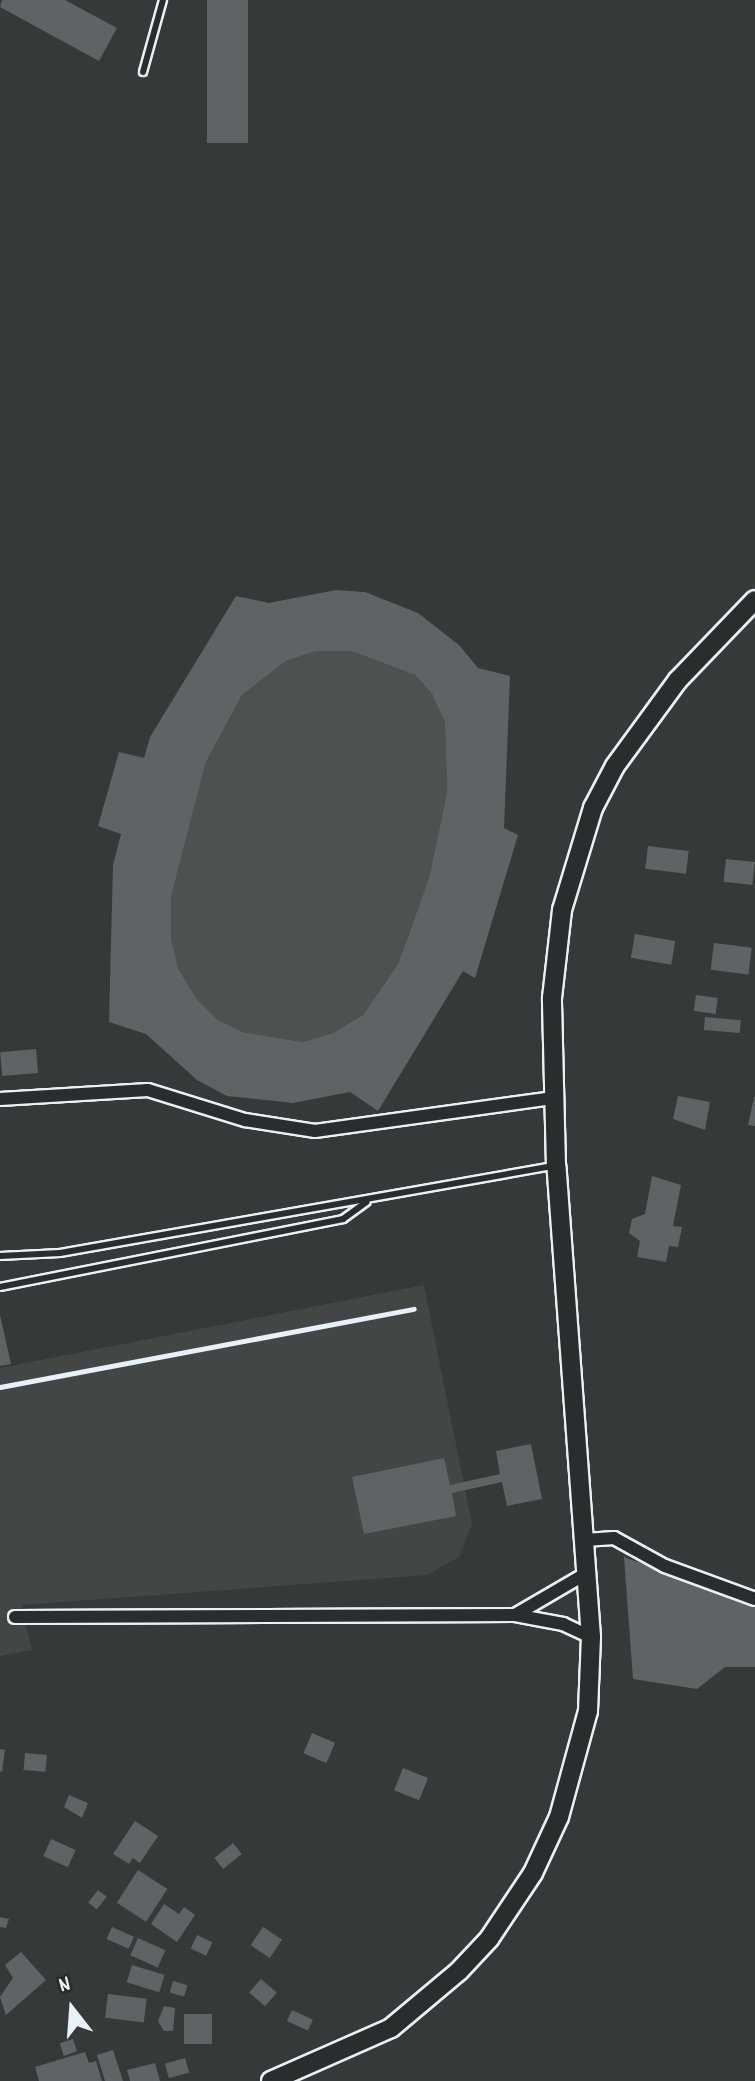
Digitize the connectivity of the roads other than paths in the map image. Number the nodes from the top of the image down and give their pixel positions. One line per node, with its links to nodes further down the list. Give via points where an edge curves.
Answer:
1 (163, 0): 2 (lane)
2 (143, 72)
3 (755, 600): 4 (main road, via 643,723 593,808 562,910 552,998)
4 (554, 1098): 5 (street, via 315,1131 245,1120 148,1090); 6 (main road)
5 (0, 1099)
6 (556, 1166): 7 (lane); 10 (main road)
7 (369, 1200): 8 (lane, via 60,1253); 9 (lane, via 343,1219)
8 (0, 1256)
9 (0, 1287)
10 (585, 1540): 11 (main road); 12 (street, via 614,1538 665,1566)
11 (587, 1573): 13 (street); 15 (main road)
12 (755, 1599)
13 (515, 1615): 14 (street); 15 (street, via 563,1624)
14 (15, 1617)
15 (591, 1637): 16 (main road, via 588,1711 559,1817 533,1873 489,1939 391,2028)
16 (271, 2081)

